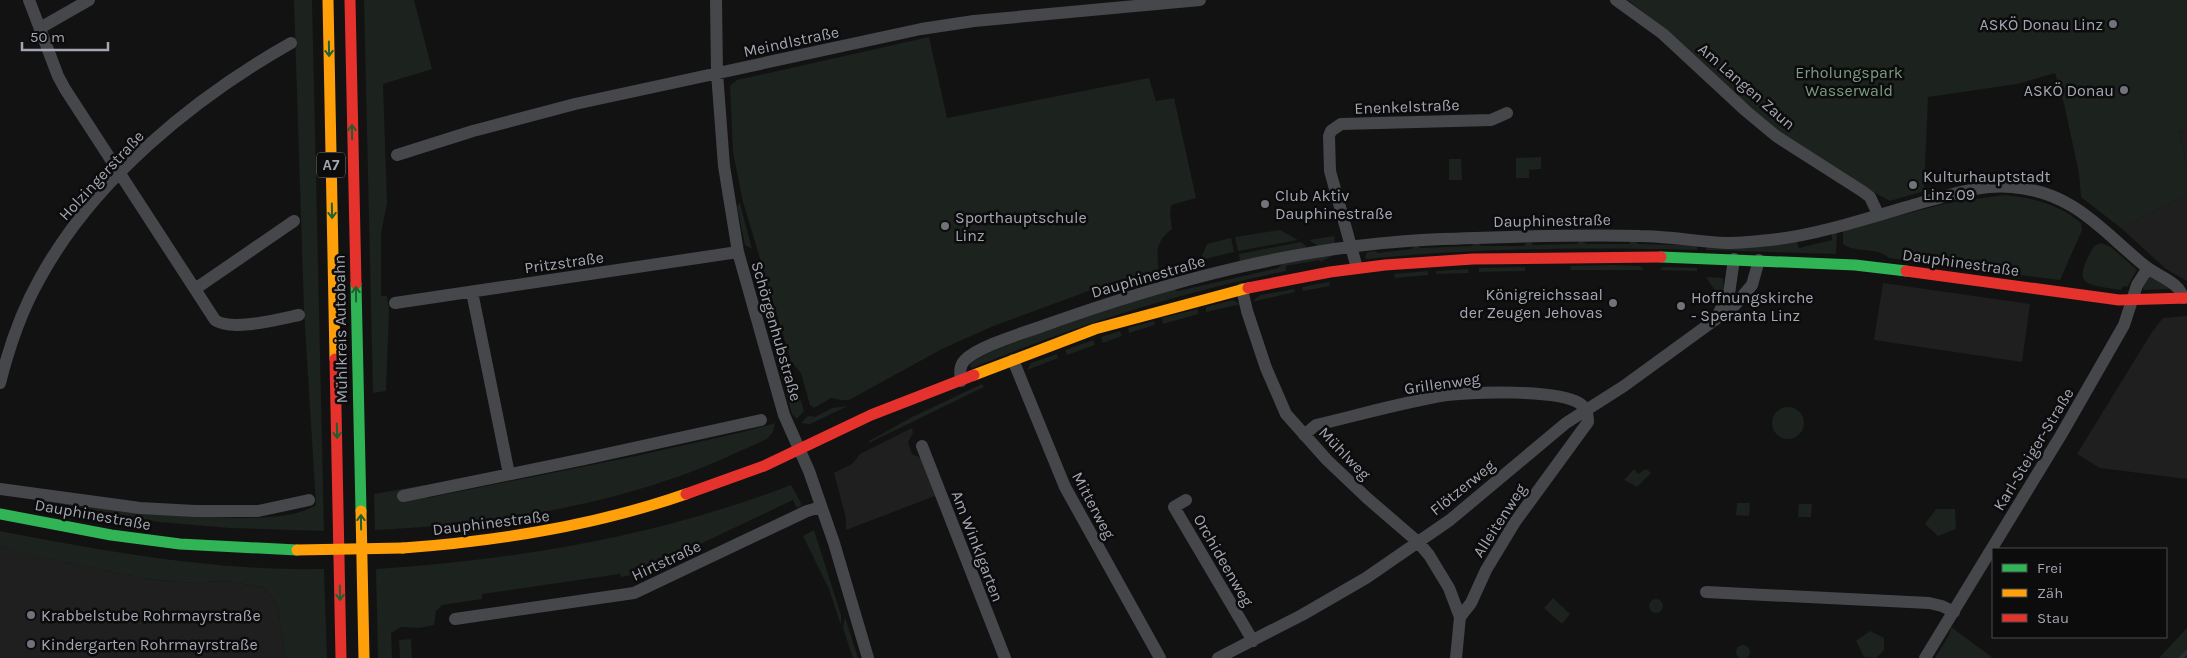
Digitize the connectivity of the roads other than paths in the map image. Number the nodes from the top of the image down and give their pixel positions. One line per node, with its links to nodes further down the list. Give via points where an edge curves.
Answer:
1 (29, 0): 8 (street)
2 (90, 0): 8 (street)
3 (328, 0): 54 (main road, Mühlkreis Autobahn / A7, one-way to 54)
4 (350, 0): 55 (main road, Mühlkreis Autobahn / A7, one-way to 4)
5 (716, 0): 10 (street, Schörgenhubstraße)
6 (1200, 0): 10 (street, Meindlstraße, via 935,26)
7 (1616, 0): 14 (street, Am Langen Zaun, via 1669,40 1776,136 1870,197)
8 (40, 28): 13 (street, via 58,76)
9 (291, 43): 13 (street, Holzingerstraße, via 244,70 189,110)
10 (717, 74): 12 (street, Meindlstraße, via 523,117); 17 (street, Schörgenhubstraße, via 724,166)
11 (1507, 113): 16 (street, Enenkelstraße, via 1492,120 1335,126 1329,136 1330,171)
12 (397, 154)
13 (120, 174): 22 (street); 30 (street, Holzingerstraße, via 86,212 52,258)
14 (1878, 214): 16 (street, Dauphinestraße, via 1810,233 1754,242 1600,235 1417,240); 21 (street, Dauphinestraße, via 1985,188 2011,186 2031,189 2063,201 2088,216)
15 (294, 221): 22 (street)
16 (1352, 248): 20 (street, Enenkelstraße); 32 (street, Dauphinestraße, via 1195,278 1061,320 973,354 961,366)
17 (738, 252): 24 (street, Pritzstraße); 38 (street, Schörgenhubstraße, via 784,415)
18 (1734, 259): 19 (main road, Dauphinestraße); 20 (main road, Dauphinestraße, via 1589,256); 29 (street, Flötzerweg, via 1729,294)
19 (1759, 260): 26 (main road, Dauphinestraße, via 1895,269); 29 (street, Flötzerweg, via 1755,278 1745,295)
20 (1357, 268): 23 (main road, Dauphinestraße)
21 (2148, 268): 25 (street, Dauphinestraße, via 2178,288); 26 (street, via 2137,284)
22 (195, 289): 28 (street, via 215,320 224,325)
23 (1242, 289): 31 (main road, Dauphinestraße, via 1133,317); 36 (street, Mühlweg, via 1276,393 1286,414)
24 (472, 292): 27 (street, Pritzstraße); 39 (street)
25 (2185, 298): 26 (main road, Dauphinestraße)
26 (2133, 301): 47 (street, Karl-Steiger-Straße, via 2124,325)
27 (395, 303)
28 (299, 315)
29 (1714, 320): 34 (street, Flötzerweg, via 1624,386)
30 (4, 350): 33 (street, Holzingerstraße)
31 (1013, 360): 32 (main road, Dauphinestraße); 58 (street, Mitterweg, via 1065,487)
32 (961, 381): 38 (main road, Dauphinestraße, via 872,415)
33 (0, 382)
34 (1585, 410): 36 (street, Grillenweg, via 1579,403 1547,395 1461,394 1316,425); 46 (street, Flötzerweg, via 1566,422 1450,520); 51 (street, Alleitenweg, via 1588,422 1515,522 1481,578 1471,603)
35 (761, 420): 39 (street)
36 (1304, 434): 46 (street, Mühlweg, via 1367,498)
37 (922, 446): 57 (street, Am Winklgarten)
38 (800, 450): 44 (street, Schörgenhubstraße); 45 (main road, Dauphinestraße, bridge, via 686,494 610,518 462,544 297,550 180,544)
39 (509, 474): 41 (street)
40 (0, 489): 42 (street, Dauphinestraße, via 140,508 195,511 258,511)
41 (403, 496)
42 (309, 500)
43 (1186, 500): 53 (street, Orchideenweg, via 1174,507)
44 (822, 506): 52 (street, Hirtstraße, via 634,593); 56 (street, Schörgenhubstraße)
45 (0, 514)
46 (1418, 542): 51 (street, Mühlweg, via 1439,568); 53 (street, Flötzerweg, via 1366,578)
47 (1993, 548)
48 (1992, 549): 50 (street, Karl-Steiger-Straße)
49 (1706, 592): 50 (street, via 1929,603)
50 (1954, 612): 61 (street, Karl-Steiger-Straße)
51 (1460, 617): 60 (street, Alleitenweg)
52 (455, 620)
53 (1253, 641): 59 (street, Flötzerweg)
54 (341, 658)
55 (364, 658)
56 (868, 658)
57 (1005, 658)
58 (1160, 658)
59 (1218, 658)
60 (1456, 658)
61 (1925, 658)

